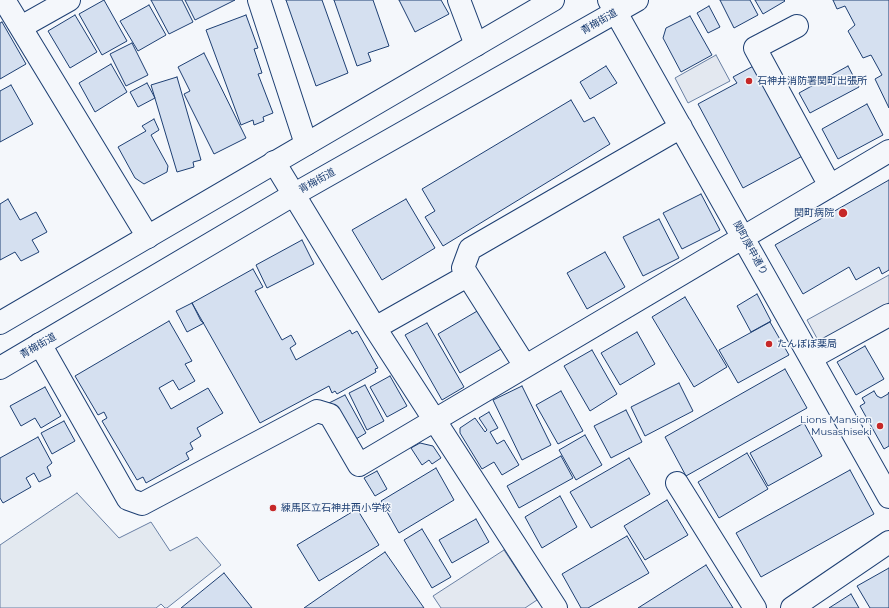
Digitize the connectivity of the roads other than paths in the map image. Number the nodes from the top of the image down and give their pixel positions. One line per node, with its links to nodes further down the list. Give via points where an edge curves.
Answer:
1 (4, 0): 9 (street)
2 (69, 0): 9 (street)
3 (259, 0): 12 (street)
4 (459, 0): 10 (street)
5 (553, 0): 10 (street)
6 (637, 0): 7 (street, 青梅街道)
7 (613, 6): 11 (street, 関町庚申通り); 16 (street, 青梅街道)
8 (797, 26): 15 (street, via 755,48)
9 (21, 27): 18 (street)
10 (476, 45): 12 (street)
11 (681, 127): 17 (street, 関町庚申通り); 19 (street, via 470,249 463,268)
12 (306, 144): 14 (street)
13 (889, 151): 15 (street)
14 (274, 162): 16 (street); 18 (street)
15 (830, 186): 17 (street)
16 (293, 194): 22 (street); 23 (street, 青梅街道)
17 (744, 236): 24 (street, 関町庚申通り); 25 (street)
18 (148, 237): 21 (street)
19 (467, 276): 22 (street); 25 (street)
20 (889, 315): 24 (street)
21 (0, 323)
22 (375, 328): 27 (street)
23 (40, 344): 26 (street, 青梅街道); 27 (street, via 128,499 142,504 317,411 330,415 359,464)
24 (811, 358): 29 (street, 関町庚申通り)
25 (525, 366): 27 (street)
26 (0, 368)
27 (435, 421): 31 (street)
28 (677, 483): 32 (street)
29 (889, 497)
30 (889, 542): 33 (street)
31 (556, 608)
32 (755, 608)
33 (792, 608)

